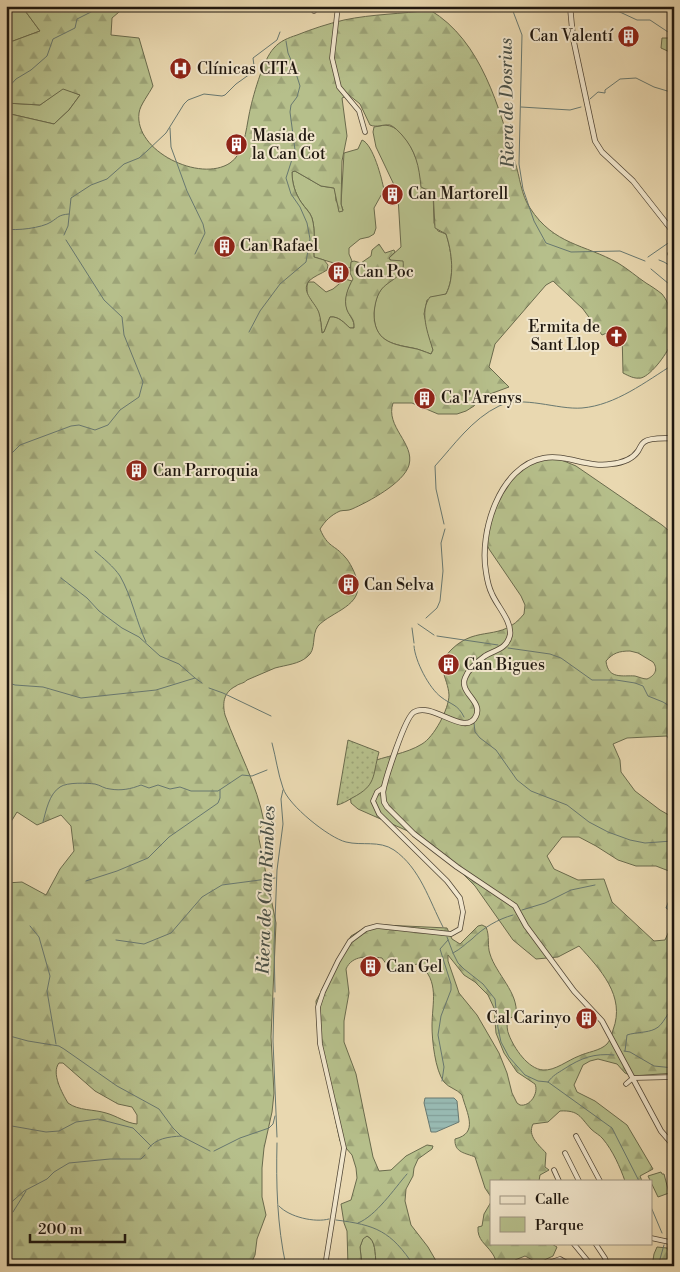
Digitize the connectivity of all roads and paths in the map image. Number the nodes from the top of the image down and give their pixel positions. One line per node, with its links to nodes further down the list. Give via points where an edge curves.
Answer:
1 (338, 6): 3 (street, via 332,58 339,87 358,111)
2 (570, 6): 4 (street, via 572,33 595,141 602,152 633,181)
3 (365, 132)
4 (674, 233)
5 (670, 254): 6 (street)
6 (674, 261)
7 (674, 438): 8 (street, via 644,442 631,458 617,463 595,466 545,458 532,461 513,476 501,492 491,515 484,552 492,594 509,628 508,640 499,650 484,656 464,678 464,687 477,707 476,716 471,721 462,723 427,709 411,714)
8 (383, 788): 10 (street, via 387,807 414,834 514,906 574,991 602,1022); 26 (street, via 373,801 379,814 454,889 460,898 463,921 460,929 451,934 377,926 366,929 350,942 323,992 318,1007 320,1044 344,1148)
9 (674, 1077): 10 (street)
10 (634, 1078): 11 (street); 15 (street, via 661,1130)
11 (626, 1084)
12 (674, 1095): 13 (street, via 670,1102)
13 (674, 1112)
14 (576, 1136): 20 (street)
15 (674, 1146)
16 (564, 1154): 19 (street)
17 (554, 1170): 18 (street)
18 (559, 1180)
19 (578, 1180)
20 (599, 1180)
21 (652, 1238): 22 (street)
22 (672, 1242): 25 (street, via 670,1248)
23 (574, 1244): 29 (street)
24 (596, 1244): 30 (street, via 606,1258)
25 (674, 1254)
26 (325, 1266)
27 (540, 1266): 28 (street, via 560,1259)
28 (572, 1266)
29 (592, 1266)
30 (605, 1266)

